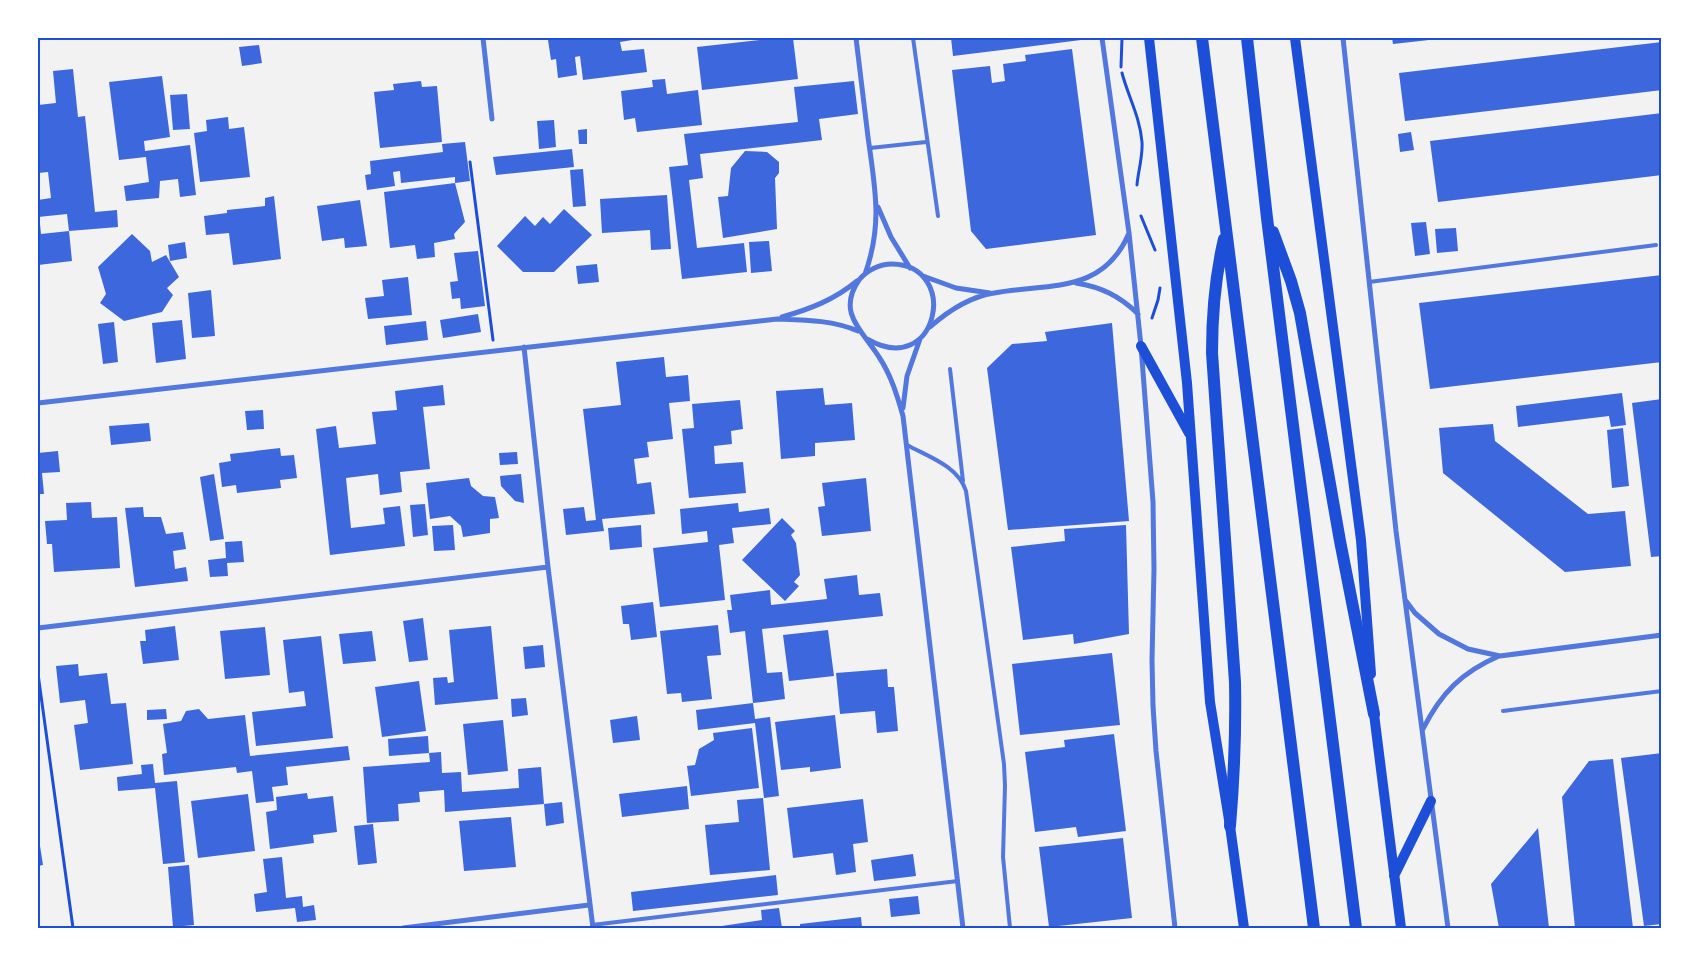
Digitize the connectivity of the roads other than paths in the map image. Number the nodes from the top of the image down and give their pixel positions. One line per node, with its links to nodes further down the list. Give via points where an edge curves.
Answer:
1 (483, 38): 10 (street)
2 (856, 38): 12 (street)
3 (913, 38): 11 (lane)
4 (1102, 38): 17 (street)
5 (1150, 38): 37 (main road)
6 (1202, 38): 16 (main road)
7 (1247, 38): 15 (main road)
8 (1296, 38): 47 (main road, via 1361,540)
9 (1343, 38): 23 (street)
10 (492, 119)
11 (926, 142): 12 (lane); 14 (lane)
12 (870, 148): 13 (street)
13 (877, 204): 19 (street, via 891,237); 20 (street, via 871,258)
14 (938, 216)
15 (1267, 218): 47 (main road, via 1300,313); 61 (main road)
16 (1226, 232): 50 (main road, via 1216,280 1212,353 1235,682 1236,730); 60 (main road)
17 (1130, 233): 24 (street, via 1112,261 1089,278); 26 (street)
18 (1656, 245): 23 (lane)
19 (910, 268): 20 (street, via 886,264); 21 (street)
20 (864, 274): 22 (street)
21 (921, 276): 25 (street, via 956,288); 28 (street, via 930,287 934,300 934,314)
22 (860, 280): 27 (street, via 834,298); 29 (street, via 850,306 852,319)
23 (1369, 282): 41 (street)
24 (1075, 283): 25 (street); 26 (street, via 1103,289)
25 (993, 293): 28 (street, via 959,306)
26 (1138, 314): 32 (street)
27 (777, 319): 29 (street, via 818,320); 33 (street)
28 (929, 327): 30 (street)
29 (859, 331): 31 (street)
30 (920, 338): 31 (street, via 894,348); 36 (street, via 907,376)
31 (866, 339): 36 (street, via 890,376)
32 (1141, 346): 37 (main road); 58 (street, via 1153,502 1153,706)
33 (524, 348): 35 (street); 40 (street)
34 (950, 369): 39 (lane)
35 (38, 403)
36 (903, 416): 38 (street)
37 (1191, 436): 50 (main road, via 1210,702)
38 (907, 444): 39 (lane, via 949,467); 52 (street)
39 (964, 483): 57 (lane, via 1004,764 1003,857)
40 (548, 568): 42 (street); 53 (street)
41 (1405, 600): 44 (street, via 1439,634 1468,649); 48 (street)
42 (38, 628)
43 (1662, 635): 44 (street)
44 (1500, 656): 48 (street, via 1483,663 1454,684 1441,698)
45 (1662, 691): 46 (lane)
46 (1503, 711)
47 (1374, 714): 51 (main road)
48 (1423, 729): 49 (street)
49 (1431, 800): 51 (main road); 63 (street)
50 (1230, 826): 59 (main road)
51 (1393, 877): 62 (main road)
52 (958, 881): 54 (lane); 56 (street)
53 (589, 905): 54 (street); 55 (street)
54 (593, 927)
55 (404, 928)
56 (963, 928)
57 (1010, 928)
58 (1175, 928)
59 (1244, 928)
60 (1314, 928)
61 (1356, 928)
62 (1401, 928)
63 (1448, 928)

